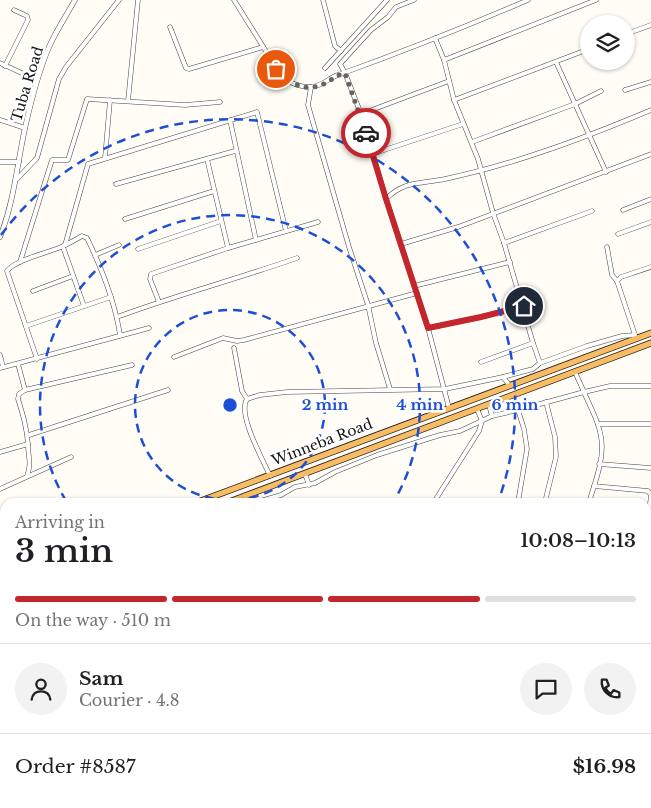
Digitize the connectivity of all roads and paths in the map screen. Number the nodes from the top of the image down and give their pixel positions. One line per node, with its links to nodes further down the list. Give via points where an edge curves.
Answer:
1 (75, 0): 26 (street, Tuba Road, via 49,46)
2 (119, 0): 55 (street, via 59,79 37,158)
3 (138, 0): 34 (street)
4 (234, 0): 17 (street)
5 (323, 0): 18 (street, via 335,46)
6 (388, 0): 18 (street)
7 (398, 0): 11 (street)
8 (414, 0): 11 (street)
9 (528, 0): 16 (street)
10 (596, 0): 20 (street)
11 (396, 7): 25 (street, via 341,62)
12 (14, 10): 23 (street, via 27,16 28,20)
13 (651, 25): 15 (street)
14 (170, 27): 17 (street, via 189,69)
15 (635, 31)
16 (435, 38): 20 (street); 25 (street)
17 (263, 47): 29 (street, via 282,77)
18 (341, 51): 24 (street)
19 (580, 53): 21 (street)
20 (444, 60): 27 (street)
21 (556, 62): 33 (street); 36 (street)
22 (0, 63): 23 (street)
23 (5, 66): 26 (street)
24 (325, 68)
25 (345, 73): 29 (street, via 335,75 320,86); 38 (street)
26 (37, 80): 42 (street, Tuba Road)
27 (449, 81): 33 (street); 38 (street)
28 (651, 82): 30 (street)
29 (311, 87): 90 (street, via 308,105)
30 (625, 90)
31 (601, 91): 36 (street)
32 (110, 100): 34 (street); 48 (street); 80 (street, via 87,99 68,160 52,160)
33 (454, 100): 41 (street)
34 (128, 101): 35 (street, via 185,105)
35 (220, 102)
36 (575, 104): 43 (street); 44 (street)
37 (651, 110): 43 (street)
38 (361, 114): 46 (street)
39 (0, 120): 42 (street)
40 (230, 120): 45 (street); 48 (street); 67 (street, via 258,112)
41 (463, 124): 44 (street); 46 (street)
42 (25, 128): 51 (street, Tuba Road)
43 (589, 136): 53 (street); 54 (street)
44 (472, 142): 53 (street)
45 (235, 151): 49 (street); 70 (street)
46 (372, 154): 58 (street)
47 (651, 154): 54 (street)
48 (105, 158): 74 (street, via 87,166)
49 (206, 159): 56 (street); 57 (street)
50 (1, 162): 51 (street); 52 (street)
51 (19, 162): 55 (street, Tuba Road)
52 (0, 168)
53 (481, 171): 58 (street, via 416,182 392,192); 62 (street)
54 (606, 172): 62 (street)
55 (17, 179): 69 (street, Tuba Road)
56 (116, 184)
57 (214, 191): 63 (street); 64 (street)
58 (386, 199): 72 (street)
59 (651, 199): 60 (street)
60 (623, 210)
61 (592, 211): 71 (street)
62 (493, 213): 71 (street); 72 (street)
63 (125, 219)
64 (221, 221): 76 (street); 77 (street)
65 (318, 222): 67 (street)
66 (651, 222): 68 (street)
67 (286, 231): 70 (street)
68 (618, 234)
69 (0, 237)
70 (256, 240): 76 (street)
71 (504, 243): 81 (street)
72 (401, 244): 85 (street)
73 (119, 245): 78 (street)
74 (64, 246): 78 (street, via 86,236); 80 (street); 83 (street)
75 (607, 247): 84 (street, via 612,275)
76 (228, 248): 89 (street, via 151,274)
77 (138, 249)
78 (95, 255): 88 (street)
79 (297, 258): 89 (street)
80 (20, 262): 94 (street, via 9,268 7,274)
81 (510, 262): 85 (street); 92 (street)
82 (651, 267): 84 (street)
83 (73, 276): 86 (street); 91 (street)
84 (617, 281): 99 (street)
85 (414, 286): 87 (street)
86 (33, 292)
87 (417, 294): 90 (street); 96 (street)
88 (111, 297): 91 (street); 93 (street)
89 (158, 302): 93 (street)
90 (368, 305): 106 (street, via 244,340 224,338); 117 (street)
91 (84, 306): 94 (street)
92 (524, 306): 96 (street); 100 (street)
93 (117, 317): 98 (street)
94 (26, 326): 107 (street)
95 (148, 328): 98 (street)
96 (428, 328): 118 (street)
97 (651, 333): 99 (highway, Winneba Road)
98 (120, 335): 107 (street)
99 (636, 337): 102 (highway, Winneba Road); 109 (street, via 622,336)
100 (533, 343): 108 (street); 109 (street)
101 (651, 344): 105 (highway, Winneba Road)
102 (614, 346): 105 (highway); 115 (highway, Winneba Road)
103 (234, 348): 122 (street, via 242,392)
104 (0, 355): 112 (street)
105 (617, 356): 113 (highway, Winneba Road)
106 (174, 357)
107 (37, 359): 110 (street)
108 (481, 362)
109 (540, 363): 114 (street, via 533,369)
110 (18, 364): 112 (street); 119 (street)
111 (132, 365): 119 (street)
112 (2, 368)
113 (575, 372): 121 (street); 124 (highway, Winneba Road)
114 (503, 377): 115 (street); 118 (street)
115 (510, 386): 125 (highway, Winneba Road)
116 (651, 386): 121 (street, via 610,386)
117 (390, 389): 118 (street); 122 (street, via 287,392)
118 (445, 389): 125 (street)
119 (25, 390): 132 (street, via 18,399)
120 (168, 390): 132 (street)
121 (584, 392): 123 (street); 130 (street)
122 (247, 399): 142 (street, via 244,407 248,423)
123 (546, 402): 127 (street); 152 (street, via 556,457)
124 (489, 405): 126 (highway, Winneba Road); 128 (street)
125 (449, 408): 142 (highway, Winneba Road)
126 (477, 409): 129 (street); 134 (highway, Winneba Road)
127 (518, 410): 128 (street); 151 (street, via 527,449)
128 (492, 416): 129 (street)
129 (482, 421): 136 (street, via 460,431); 150 (street, via 477,435)
130 (598, 424): 131 (street); 138 (street, via 602,446)
131 (651, 424)
132 (28, 435): 133 (street)
133 (28, 444): 135 (street); 141 (street, via 31,466)
134 (374, 448): 136 (street); 140 (highway, Winneba Road)
135 (0, 452)
136 (377, 455): 143 (street)
137 (71, 457): 141 (street)
138 (599, 464): 139 (street); 144 (street)
139 (651, 468)
140 (305, 474): 143 (street); 148 (highway, Winneba Road)
141 (27, 476): 145 (street)
142 (270, 476): 147 (highway, Winneba Road)
143 (309, 485): 149 (street, via 295,487)
144 (594, 486): 146 (street, via 648,491); 153 (street)
145 (0, 489)
146 (651, 495)
147 (209, 498)
148 (247, 498)
149 (271, 498)
150 (437, 498)
151 (519, 498)
152 (546, 498)
153 (590, 498)

